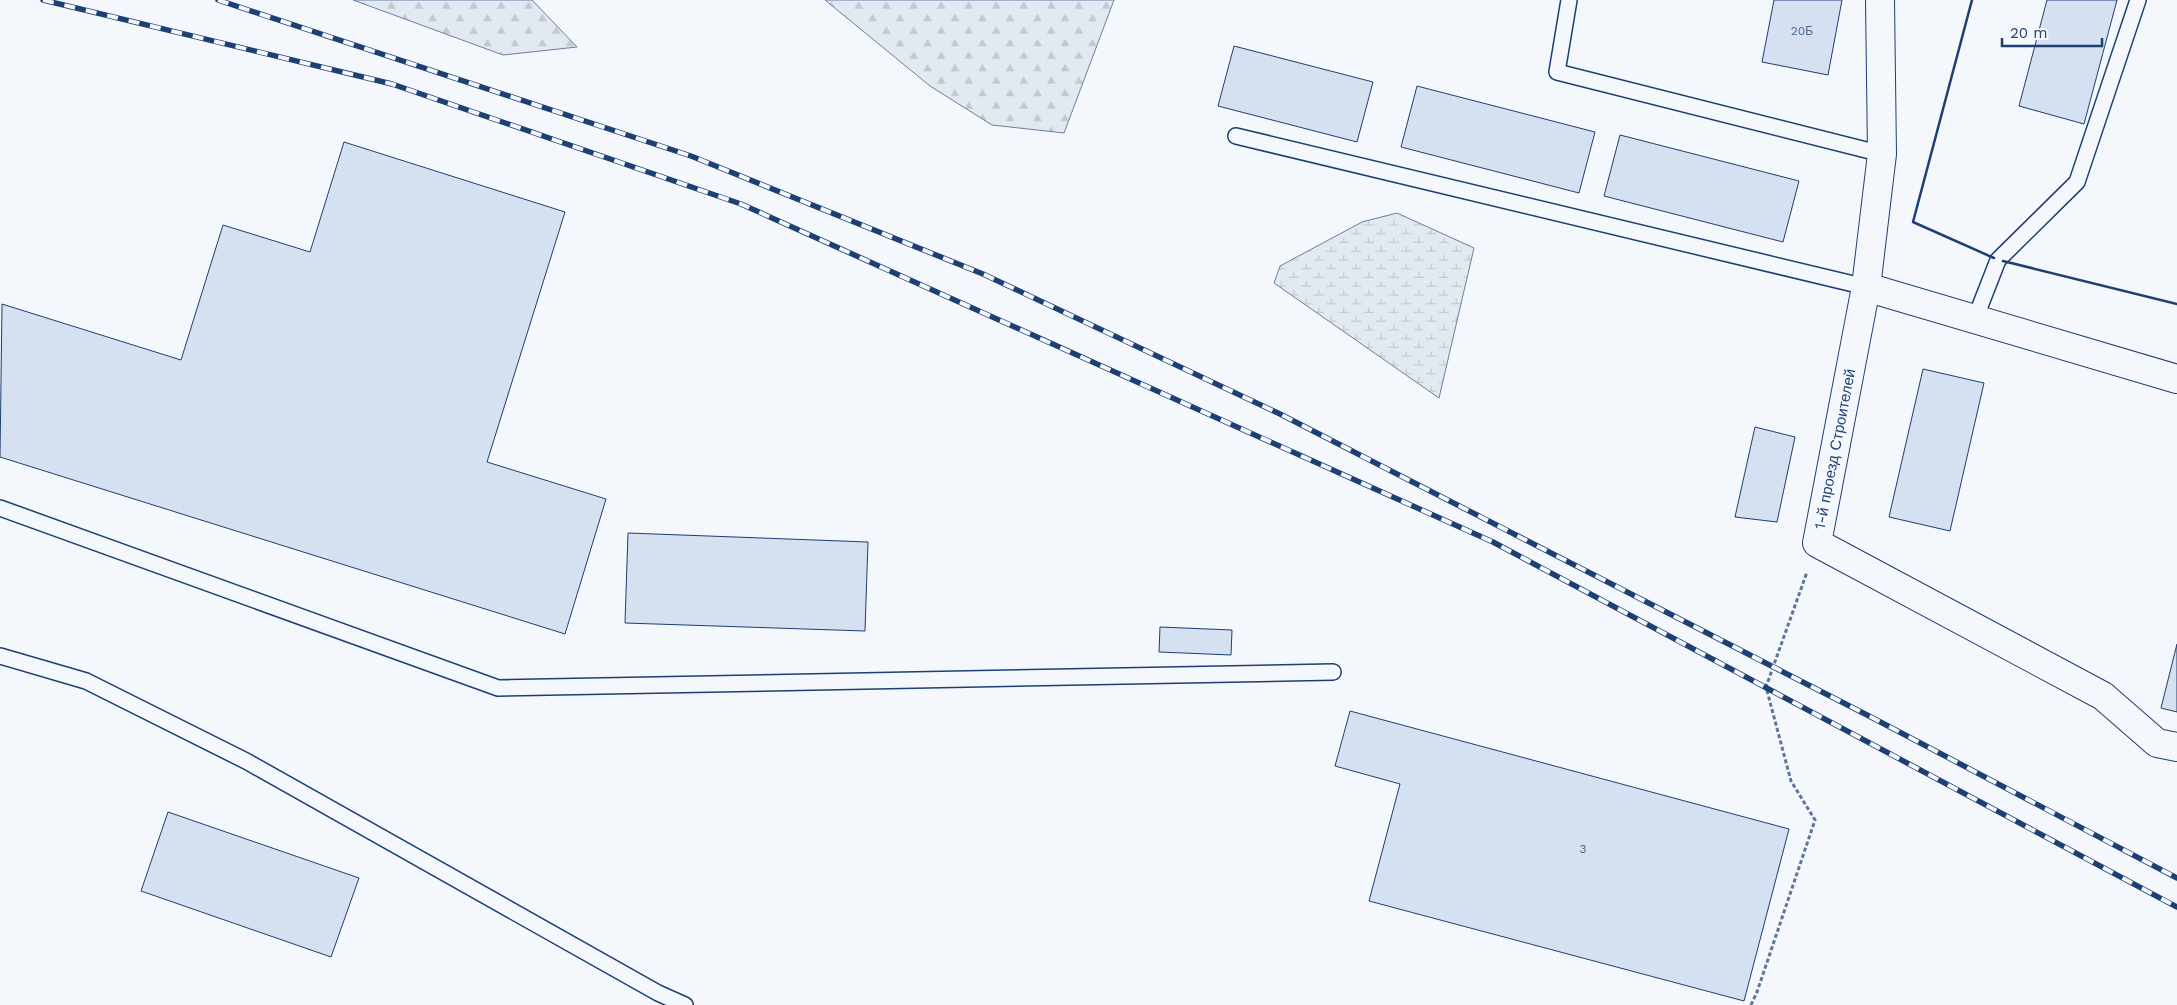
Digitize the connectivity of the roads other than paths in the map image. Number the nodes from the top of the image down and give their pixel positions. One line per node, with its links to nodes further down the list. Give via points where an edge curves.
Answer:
1 (1569, 0): 5 (lane, via 1556,72)
2 (1880, 0): 5 (street, 1-й проезд Строителей)
3 (2138, 0): 7 (lane, via 2077,182 1998,260)
4 (1236, 136): 6 (lane)
5 (1882, 154): 6 (street, 1-й проезд Строителей)
6 (1866, 287): 7 (street); 12 (street, 1-й проезд Строителей, via 1817,543 2103,696 2157,743)
7 (1976, 319): 8 (street)
8 (2177, 379)
9 (0, 508): 11 (lane, via 498,688)
10 (0, 656): 13 (lane, via 86,681 246,761 658,993)
11 (1333, 672)
12 (2177, 746)
13 (685, 1005)

